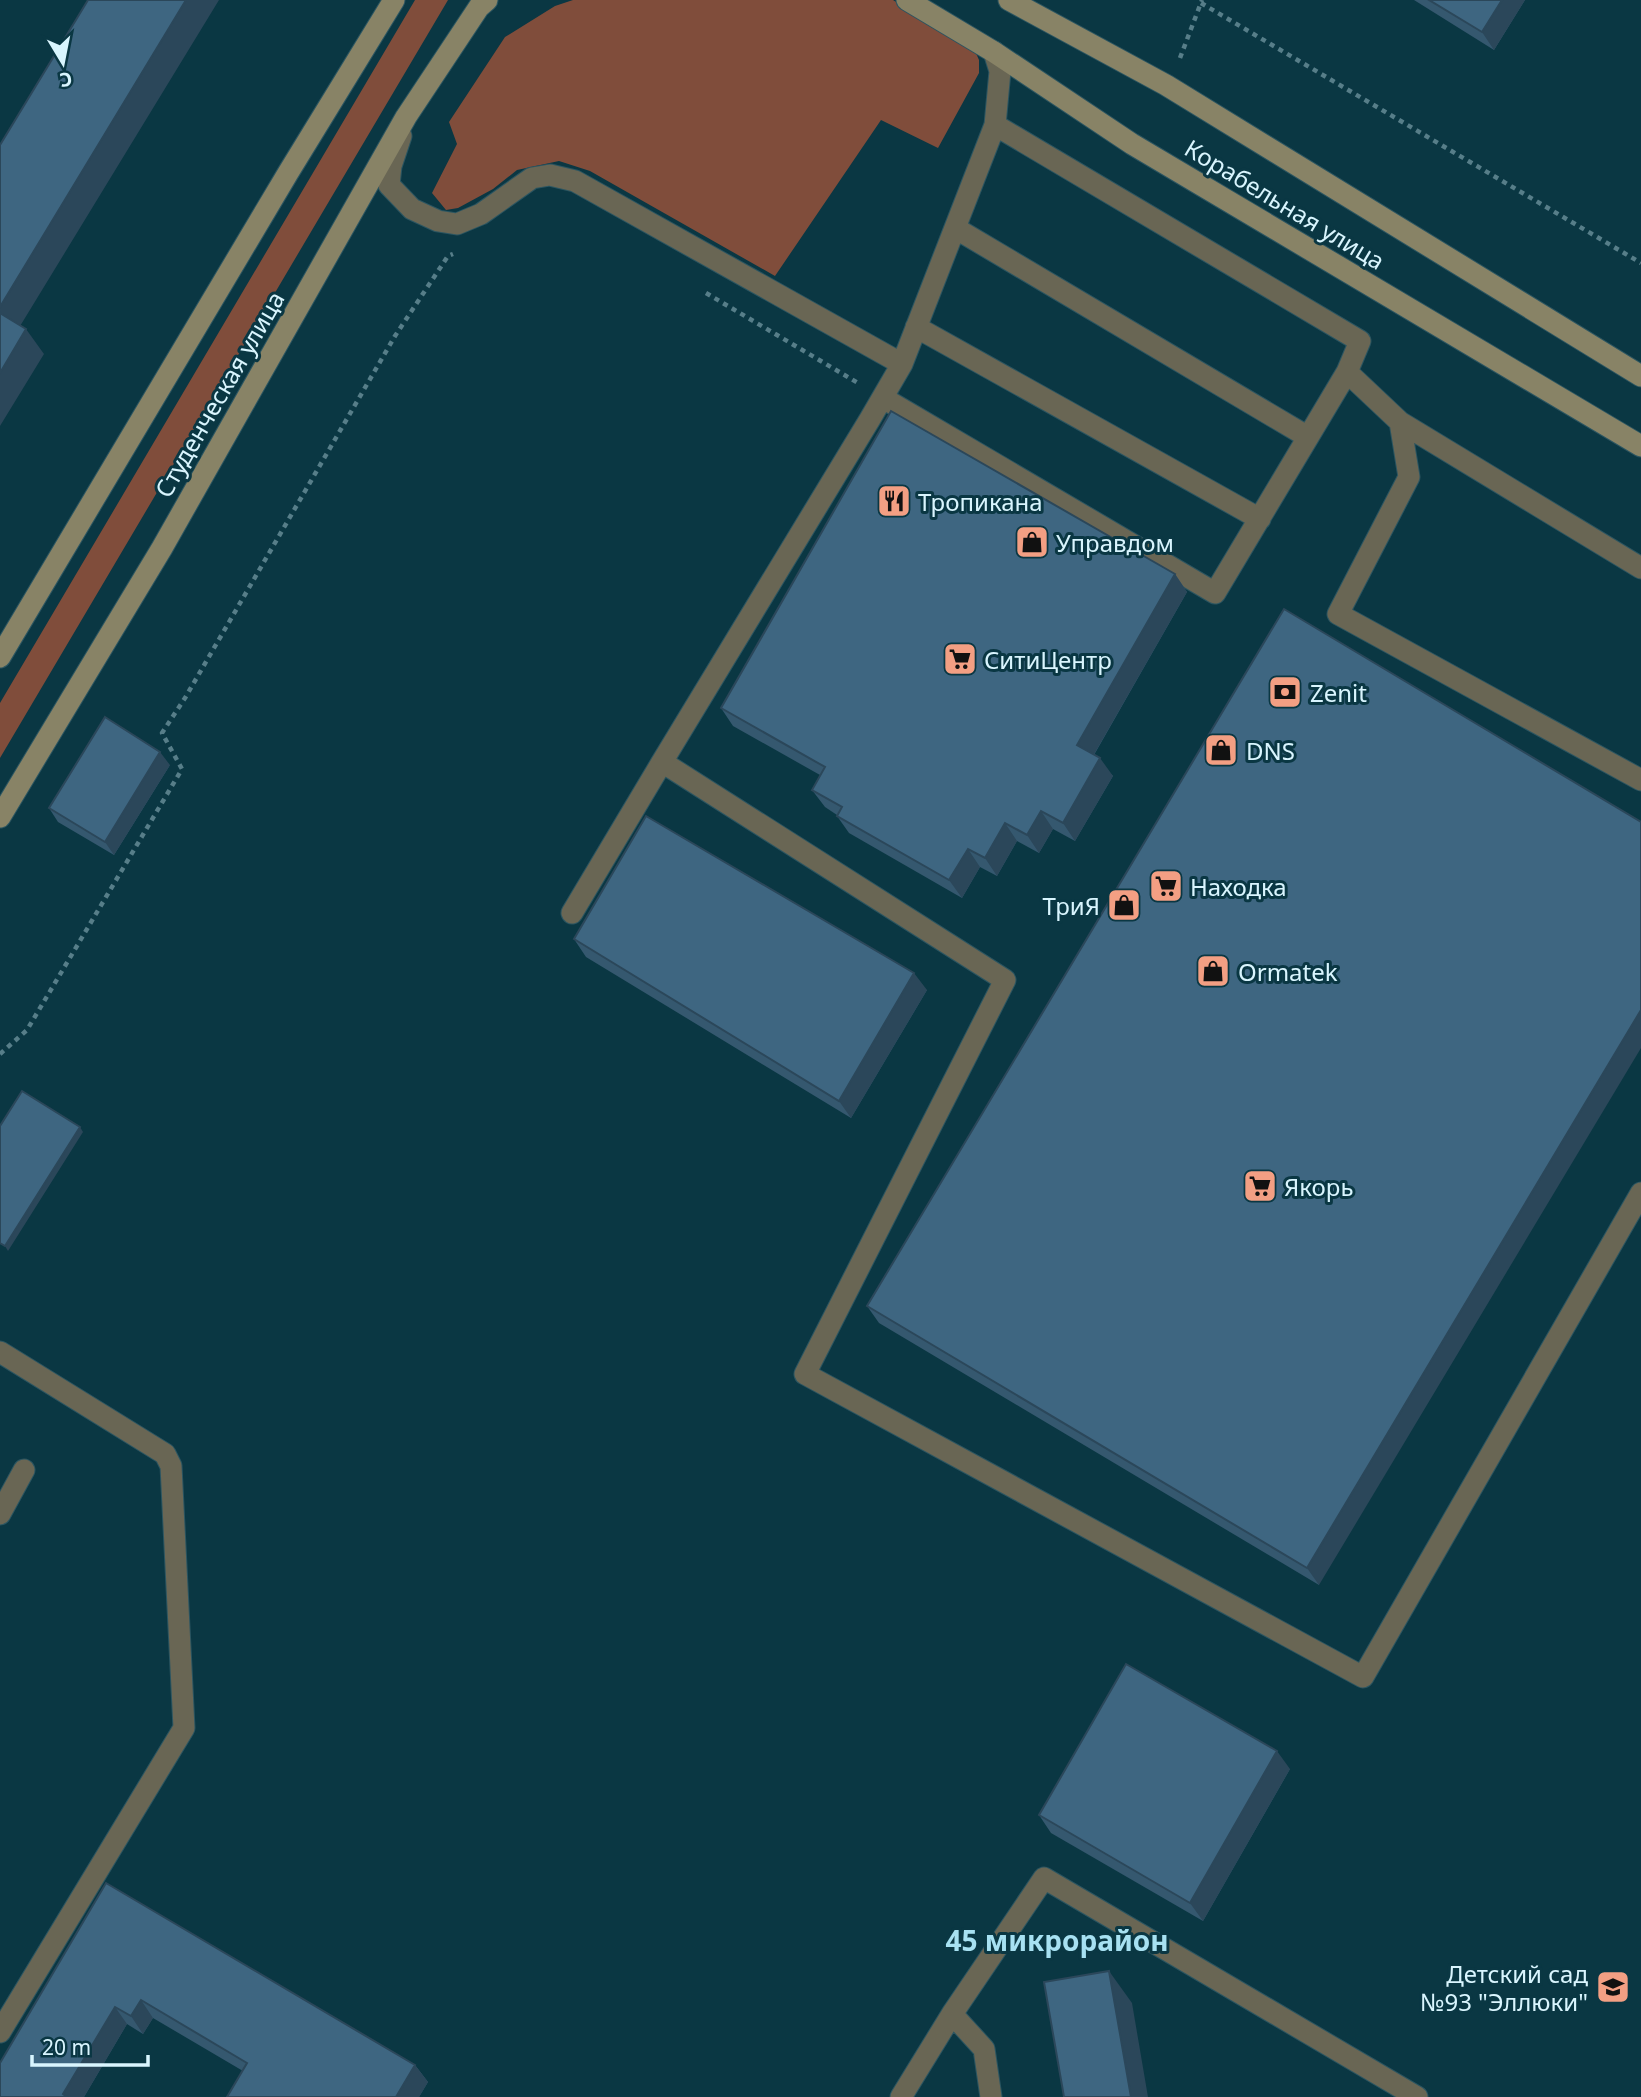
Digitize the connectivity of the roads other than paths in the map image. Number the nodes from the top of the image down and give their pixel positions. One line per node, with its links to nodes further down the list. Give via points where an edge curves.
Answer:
1 (394, 0): 19 (main road)
2 (487, 0): 6 (main road, Студенческая улица)
3 (906, 0): 5 (main road, Корабельная улица)
4 (1009, 0): 12 (main road, Корабельная улица, via 1166,85)
5 (994, 52): 7 (lane, via 1000,71); 16 (main road, Корабельная улица, via 1132,144)
6 (406, 117): 10 (lane, via 388,185 412,209 457,224 481,214 532,178 550,175 575,181); 22 (main road, Студенческая улица, via 162,548)
7 (995, 125): 8 (lane); 11 (lane, via 1360,341)
8 (955, 228): 9 (lane); 15 (lane)
9 (916, 327): 10 (lane); 17 (lane)
10 (902, 364): 13 (lane)
11 (1347, 372): 14 (lane); 15 (lane)
12 (1641, 376)
13 (883, 398): 17 (lane, via 1215,593); 20 (lane)
14 (1400, 422): 18 (lane); 21 (lane, via 1409,477 1338,614)
15 (1308, 437): 17 (lane)
16 (1641, 446)
17 (1260, 519)
18 (1641, 568)
19 (0, 657)
20 (662, 762): 23 (lane); 24 (lane, via 1005,979 805,1374 1363,1677)
21 (1641, 780)
22 (0, 817)
23 (572, 913)
24 (1641, 1193)
25 (0, 1352): 29 (lane, via 165,1454 171,1466 184,1728)
26 (24, 1470): 27 (lane)
27 (0, 1514)
28 (952, 2014): 30 (lane); 31 (lane, via 984,2049); 32 (lane, via 1044,1878)
29 (0, 2032)
30 (901, 2097)
31 (991, 2097)
32 (1417, 2097)

